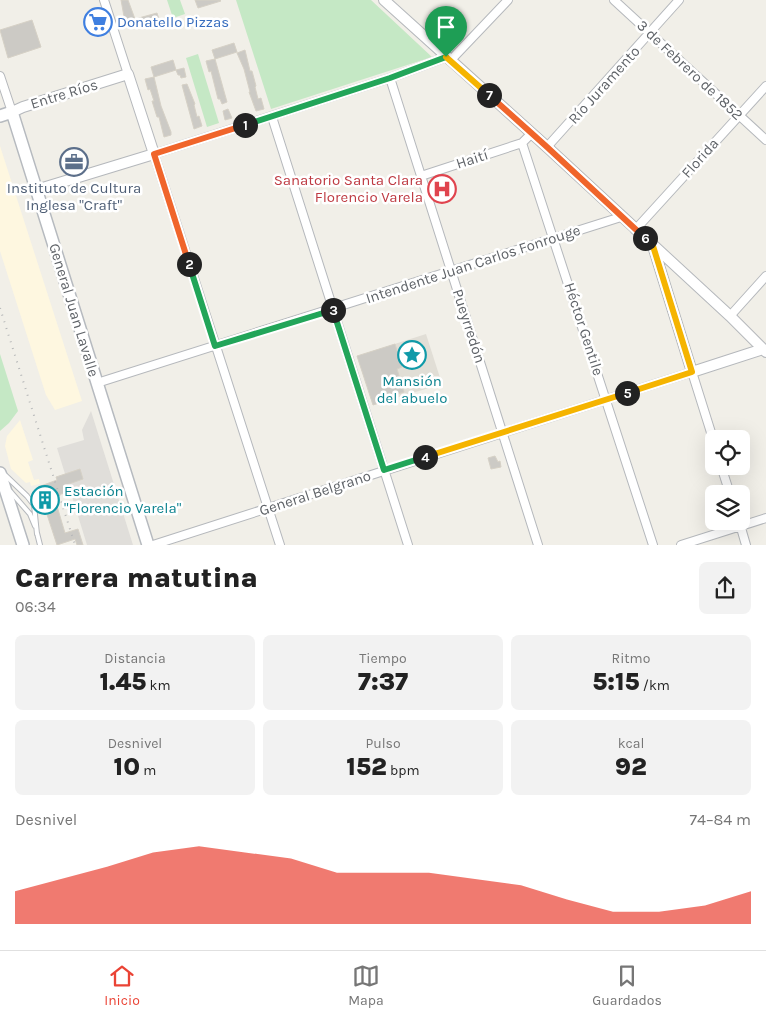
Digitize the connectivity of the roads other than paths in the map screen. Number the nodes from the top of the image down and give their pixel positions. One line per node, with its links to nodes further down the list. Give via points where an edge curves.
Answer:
1 (104, 0): 8 (street)
2 (384, 0): 7 (street)
3 (508, 0): 7 (street)
4 (614, 0): 6 (street, 3 de Febrero de 1852)
5 (679, 0): 6 (street, Río Juramento)
6 (650, 34): 13 (street, 3 de Febrero de 1852); 19 (street, Río Juramento)
7 (448, 59): 10 (street); 16 (street)
8 (128, 74): 12 (street, Entre Ríos); 20 (street)
9 (0, 76): 12 (street, General Juan Lavalle)
10 (390, 78): 15 (street); 21 (street, Pueyrredón)
11 (766, 86): 13 (street, Florida)
12 (12, 112): 14 (main road, Entre Ríos); 22 (main road, General Juan Lavalle)
13 (739, 115): 17 (street, 3 de Febrero de 1852); 24 (street, Florida)
14 (0, 116)
15 (272, 116): 20 (street); 29 (street)
16 (532, 133): 18 (street); 19 (street)
17 (766, 140)
18 (522, 143): 21 (street, Haití); 25 (street, Héctor Gentile)
19 (547, 147): 23 (street)
20 (154, 154): 22 (street); 31 (street)
21 (421, 176): 27 (street, Pueyrredón)
22 (36, 190): 34 (main road, General Juan Lavalle)
23 (621, 217): 24 (street); 25 (street, Intendente Juan Carlos Fonrouge)
24 (635, 230): 26 (street)
25 (554, 238): 27 (street, Intendente Juan Carlos Fonrouge); 35 (street, Héctor Gentile)
26 (653, 246): 30 (street); 33 (street)
27 (451, 271): 29 (street, Intendente Juan Carlos Fonrouge); 37 (street, Pueyrredón)
28 (766, 276): 30 (street)
29 (333, 309): 31 (street, Intendente Juan Carlos Fonrouge); 38 (street)
30 (730, 316): 32 (street)
31 (215, 346): 34 (street, Intendente Juan Carlos Fonrouge); 40 (street)
32 (764, 351): 33 (street, General Belgrano)
33 (692, 372): 35 (street, General Belgrano); 36 (street)
34 (97, 383): 48 (main road, General Juan Lavalle)
35 (607, 400): 37 (street, General Belgrano); 53 (street, Héctor Gentile)
36 (710, 430)
37 (503, 432): 38 (street, General Belgrano); 52 (street, Pueyrredón)
38 (384, 470): 40 (street, General Belgrano); 51 (street)
39 (1, 476): 45 (lane, via 30,514); 45 (lane, via 34,505); 46 (main road)
40 (268, 508): 49 (street, General Belgrano); 50 (street)
41 (766, 518): 42 (street)
42 (750, 522)
43 (722, 530): 54 (street)
44 (741, 530): 55 (street)
45 (37, 534): 47 (lane)
46 (23, 545)
47 (40, 545)
48 (148, 545)
49 (153, 545)
50 (280, 545)
51 (408, 545)
52 (538, 545)
53 (653, 545)
54 (681, 545)
55 (746, 545)

